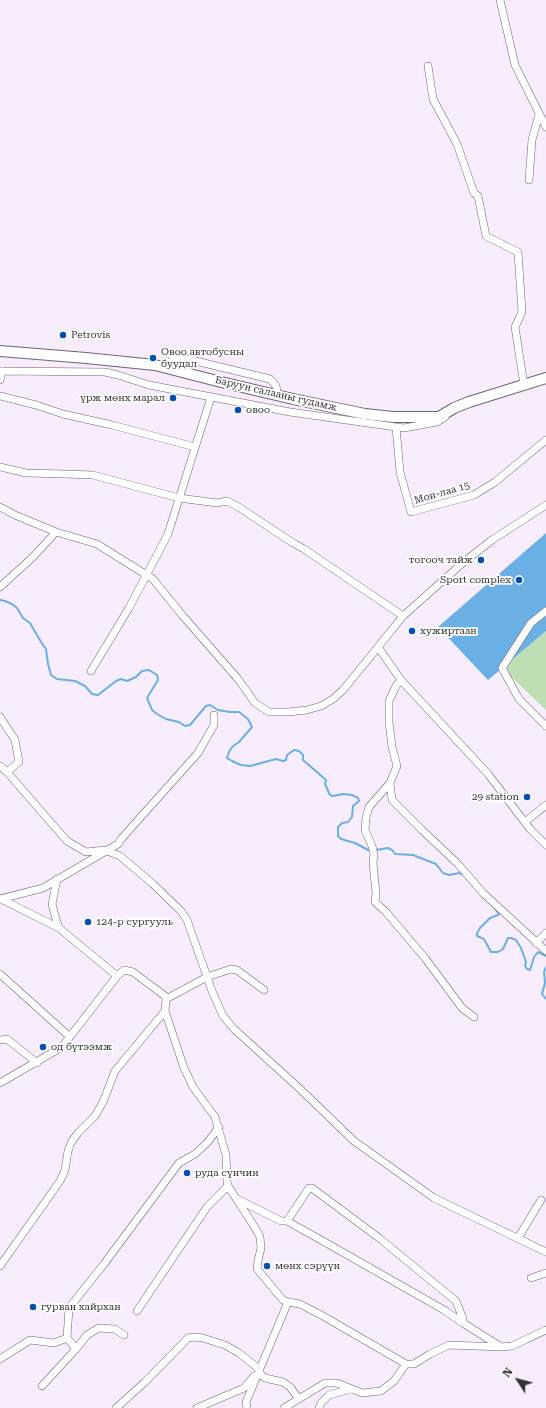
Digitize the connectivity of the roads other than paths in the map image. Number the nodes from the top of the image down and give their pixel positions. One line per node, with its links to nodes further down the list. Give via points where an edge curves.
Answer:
1 (500, 0): 3 (street, via 515,65)
2 (428, 66): 13 (street, via 434,99 456,144 474,193 478,196 486,236 518,252 522,312 515,327)
3 (539, 114): 4 (street); 5 (street, via 532,140)
4 (546, 127)
5 (529, 180)
6 (0, 351): 7 (main road, Баруун салааны гудамж)
7 (164, 367): 8 (street, via 179,357); 12 (main road, Баруун салааны гудамж)
8 (229, 369): 12 (street); 15 (street, via 270,379 276,386)
9 (1, 371): 11 (street); 16 (street, via 105,372 149,385)
10 (546, 378): 13 (main road, Баруун салааны гудамж)
11 (0, 380)
12 (225, 383): 15 (main road, Баруун салааны гудамж)
13 (524, 385): 17 (main road, Баруун салааны гудамж)
14 (0, 396): 20 (street)
15 (278, 396): 17 (main road, Баруун салааны гудамж, via 365,414 393,417 439,417)
16 (211, 397): 18 (street, via 297,413); 20 (street)
17 (469, 402): 18 (street, via 437,422)
18 (396, 427): 19 (street, Мон-лаа 15, via 400,472 411,512 474,495 495,482)
19 (546, 440)
20 (195, 447): 22 (street)
21 (0, 467): 22 (street, via 26,473 93,476)
22 (179, 498): 26 (street, via 168,534); 29 (street, via 217,503 227,501 237,506)
23 (546, 505): 29 (street, via 492,540)
24 (0, 507): 25 (street)
25 (56, 532): 26 (street, via 97,544); 27 (street)
26 (147, 576): 30 (street, via 167,595 255,703 269,712 307,710 333,699); 31 (street)
27 (0, 587)
28 (546, 611): 35 (street, via 531,623 502,668 519,699)
29 (403, 616): 30 (street)
30 (378, 647): 32 (street)
31 (91, 671)
32 (401, 680): 38 (street, via 389,701 392,747 397,766); 40 (street, via 488,774)
33 (214, 715): 42 (street, via 214,725 198,754 118,844)
34 (0, 717): 37 (street, via 15,740 19,762)
35 (546, 726)
36 (0, 766): 37 (street)
37 (7, 772): 42 (street, via 67,841 86,852)
38 (390, 783): 47 (street, via 392,800); 55 (street, via 369,807 365,830 374,854 375,902 425,958 462,1008)
39 (546, 805): 40 (street)
40 (525, 822): 41 (street)
41 (546, 845)
42 (106, 850): 43 (street); 51 (street, via 120,856 181,912 187,920)
43 (57, 879): 44 (street, via 42,888); 45 (street, via 52,904)
44 (0, 899): 45 (street)
45 (59, 928): 50 (street)
46 (546, 933): 47 (street)
47 (536, 943): 48 (street)
48 (546, 951)
49 (0, 974): 56 (street)
50 (117, 976): 53 (street, via 124,970 133,972); 56 (street)
51 (207, 977): 52 (street, via 231,969 237,970); 53 (street); 65 (street, via 223,1016 234,1029 354,1141 434,1198)
52 (264, 990)
53 (166, 999): 54 (street)
54 (165, 1011): 60 (street, via 192,1087 215,1117); 67 (street, via 115,1071 95,1116 72,1141 60,1181)
55 (474, 1017)
56 (70, 1037): 58 (street, via 62,1047)
57 (0, 1040): 58 (street, via 7,1039)
58 (37, 1063): 59 (street)
59 (0, 1083)
60 (218, 1127): 61 (street, via 226,1155); 75 (street, via 207,1144 179,1163 69,1308)
61 (228, 1186): 62 (street); 71 (street, via 207,1207)
62 (237, 1198): 64 (street, via 281,1221); 70 (street, via 260,1237 261,1248 257,1269 279,1296)
63 (541, 1200): 65 (street)
64 (287, 1221): 72 (street); 72 (street, via 309,1188 312,1188 379,1238 456,1301)
65 (518, 1238): 66 (street)
66 (546, 1252)
67 (0, 1266)
68 (546, 1273): 69 (street)
69 (531, 1278)
70 (288, 1302): 79 (street, via 300,1304 323,1316); 80 (street)
71 (137, 1311)
72 (463, 1323): 76 (street)
73 (546, 1330): 76 (street, via 512,1346)
74 (124, 1335): 77 (street, via 114,1329 99,1328 87,1335)
75 (66, 1338): 77 (street); 78 (street, via 54,1343 30,1340)
76 (501, 1347): 79 (street, via 449,1345 414,1364)
77 (76, 1349): 81 (street)
78 (0, 1359)
79 (406, 1364): 82 (street, via 394,1381 380,1391)
80 (259, 1369): 83 (street, via 260,1375 265,1378 283,1382 290,1387); 84 (street, via 225,1345 203,1338 188,1338); 85 (street, via 244,1388); 86 (street, via 246,1402)
81 (42, 1386)
82 (362, 1393): 83 (street, via 337,1383 324,1383); 88 (street, via 352,1389 329,1395)
83 (299, 1399): 87 (street)
84 (116, 1408)
85 (197, 1408)
86 (247, 1408)
87 (284, 1408)
88 (319, 1408)

